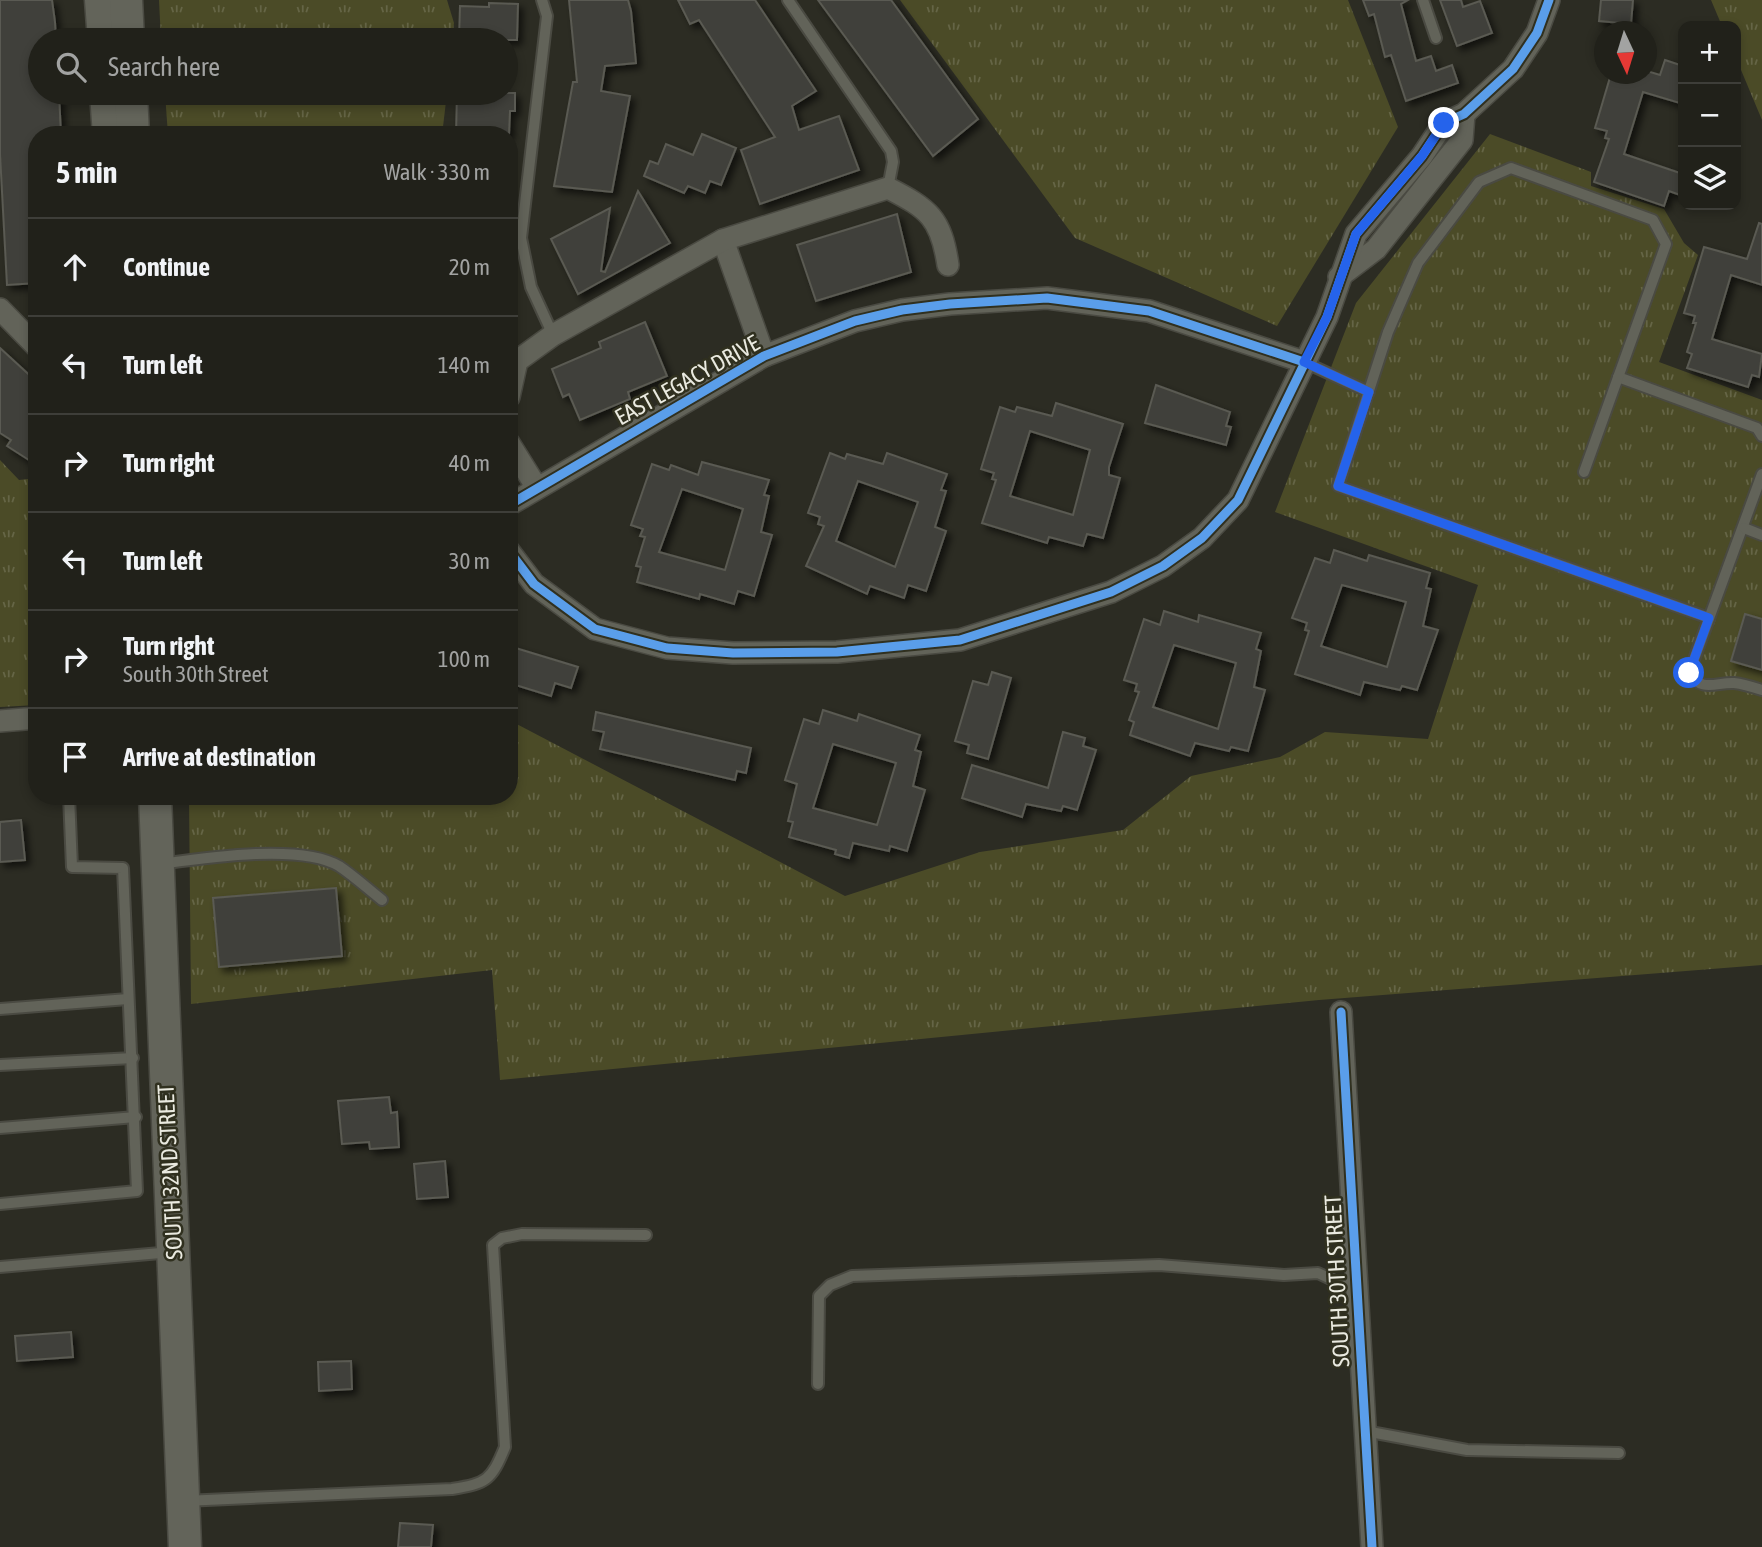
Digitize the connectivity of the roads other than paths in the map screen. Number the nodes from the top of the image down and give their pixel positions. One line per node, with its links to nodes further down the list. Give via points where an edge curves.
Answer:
1 (101, 0): 7 (main road)
2 (126, 0): 8 (main road)
3 (542, 0): 22 (lane, via 548,16 521,238 530,287)
4 (788, 0): 15 (lane, via 891,151)
5 (1423, 0): 9 (lane)
6 (1549, 0): 12 (street, via 1537,33 1513,69)
7 (103, 28)
8 (127, 28)
9 (1436, 38)
10 (107, 105): 13 (main road)
11 (132, 105): 14 (main road)
12 (1464, 114): 16 (street, via 1444,123); 17 (street, via 1462,140)
13 (108, 126)
14 (133, 126)
15 (888, 188): 18 (street); 19 (street, via 924,206 944,237)
16 (1391, 192): 17 (street); 20 (street, via 1356,234)
17 (1412, 206): 20 (street, via 1376,249)
18 (723, 240): 22 (street); 24 (street)
19 (948, 265)
20 (1339, 277): 26 (street, via 1327,317)
21 (0, 309): 23 (street)
22 (553, 335): 25 (street)
23 (28, 337)
24 (764, 356): 26 (street, EAST LEGACY DRIVE, via 855,321 902,310 1047,298 1149,311); 33 (street, EAST LEGACY DRIVE)
25 (518, 359)
26 (1304, 362): 28 (lane); 37 (street, via 1238,500 1202,538 1163,566 1111,592 961,640 837,652 667,648 595,629 534,584)
27 (1619, 377): 28 (lane, via 1666,244 1661,231 1653,220 1511,168 1479,182 1418,263 1388,332); 29 (lane, via 1757,428); 31 (lane)
28 (1369, 392): 38 (lane, via 1338,486)
29 (1762, 436)
30 (518, 457): 33 (street)
31 (1584, 472)
32 (1762, 474): 35 (lane)
33 (537, 488): 34 (street, EAST LEGACY DRIVE)
34 (518, 500)
35 (1744, 528): 36 (lane); 38 (lane)
36 (1762, 535)
37 (518, 563)
38 (1709, 618): 39 (lane, via 1691,676 1708,687 1734,683)
39 (1762, 690)
40 (28, 719): 41 (street)
41 (0, 721)
42 (69, 805): 46 (lane, via 72,867 123,868)
43 (155, 805): 44 (main road, SOUTH 32ND STREET)
44 (157, 864): 45 (lane, via 261,853 304,858 337,865); 55 (main road, SOUTH 32ND STREET)
45 (382, 900)
46 (128, 999): 47 (lane); 49 (lane)
47 (0, 1009)
48 (1340, 1012): 57 (street, SOUTH 30TH STREET)
49 (133, 1058): 50 (lane); 51 (lane)
50 (0, 1065)
51 (136, 1117): 52 (lane); 53 (lane, via 138,1191)
52 (0, 1128)
53 (0, 1204)
54 (646, 1235): 61 (lane, via 522,1234 502,1238 494,1245 505,1447 495,1472 483,1483 452,1489)
55 (174, 1252): 56 (lane); 61 (main road, SOUTH 32ND STREET)
56 (0, 1268)
57 (1356, 1291): 58 (lane, via 1318,1273 1284,1275 1159,1265 852,1276 830,1285 819,1296); 59 (street, SOUTH 30TH STREET)
58 (818, 1384)
59 (1364, 1431): 60 (lane, via 1467,1450); 63 (street, SOUTH 30TH STREET)
60 (1619, 1453)
61 (183, 1502): 62 (main road, SOUTH 32ND STREET)
62 (185, 1547)
63 (1372, 1547)

